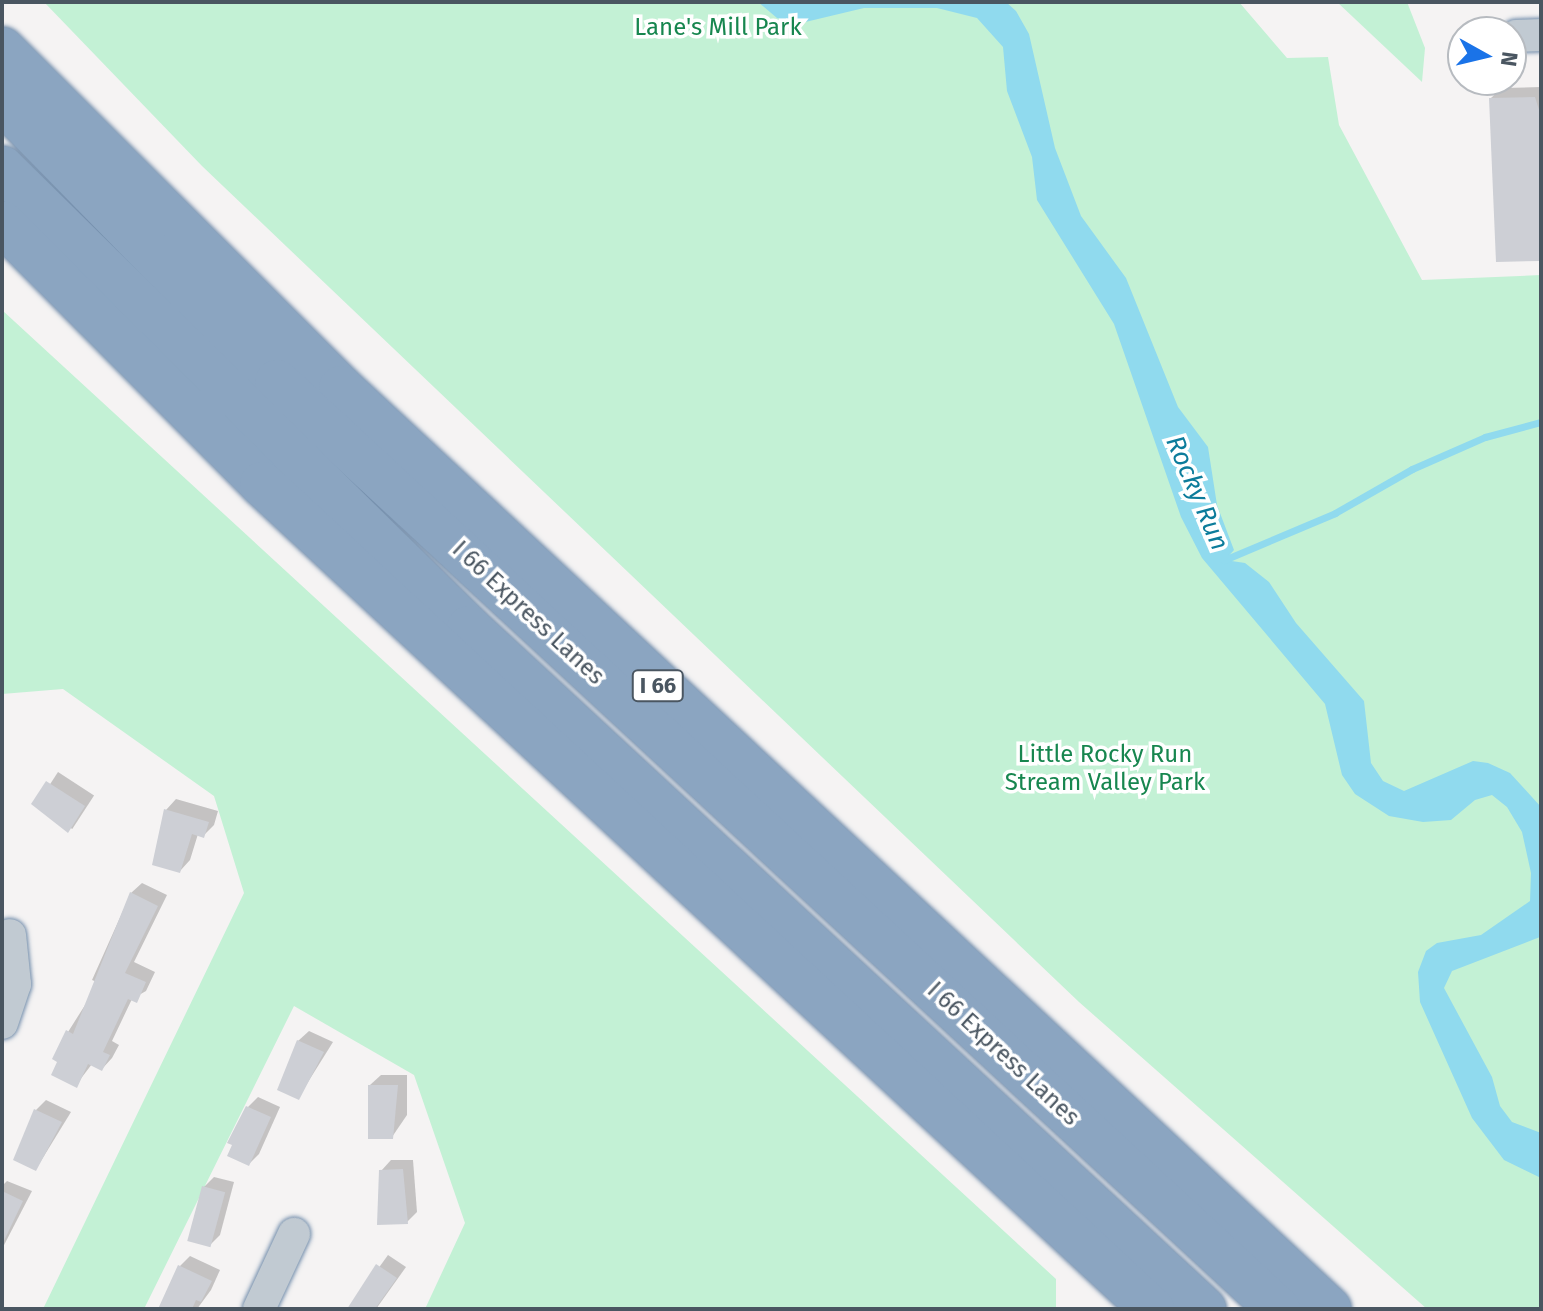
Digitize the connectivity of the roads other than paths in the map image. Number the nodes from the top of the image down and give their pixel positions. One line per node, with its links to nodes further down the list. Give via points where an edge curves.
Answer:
1 (2, 49): 12 (highway, I 66, via 341,388)
2 (2, 101): 11 (highway, I 66 Express Lanes, via 277,382)
3 (2, 168): 10 (highway, I 66 Express Lanes, via 447,607)
4 (2, 223): 9 (highway, via 262,484)
5 (10, 935): 6 (street, via 15,984)
6 (2, 1023)
7 (294, 1234): 8 (street)
8 (259, 1309)
9 (1152, 1309)
10 (1204, 1309)
11 (1278, 1309)
12 (1329, 1309)

